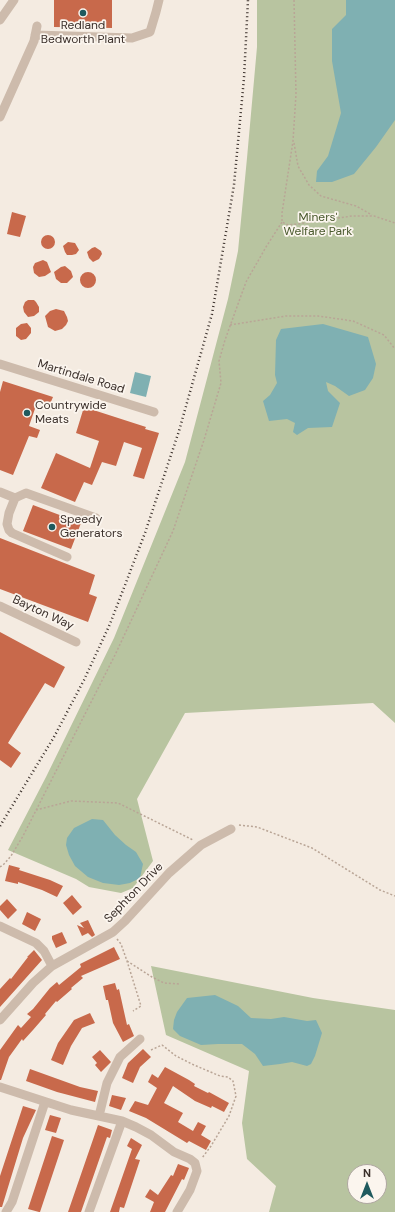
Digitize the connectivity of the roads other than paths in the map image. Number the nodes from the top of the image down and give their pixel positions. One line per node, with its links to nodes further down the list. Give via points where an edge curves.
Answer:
1 (14, 0): 3 (street)
2 (159, 0): 4 (street, via 150,32 132,38 36,30 34,41)
3 (0, 20)
4 (0, 117)
5 (0, 364): 6 (street, Martindale Road)
6 (154, 412)
7 (0, 492): 8 (street)
8 (15, 498): 9 (street, via 26,493); 10 (street, via 9,513 9,530)
9 (96, 518)
10 (67, 557)
11 (0, 606): 12 (street, Bayton Way)
12 (76, 642)
13 (232, 828): 15 (street, Sephton Drive, via 201,845 169,873 113,932)
14 (0, 926): 15 (street, via 36,943)
15 (52, 966): 16 (street, Sephton Drive)
16 (0, 1020)
17 (140, 1039): 20 (street, via 120,1057 107,1083)
18 (0, 1087): 19 (street)
19 (45, 1102): 20 (street); 22 (street)
20 (99, 1116): 21 (street)
21 (122, 1121): 23 (street); 24 (street, via 194,1161 197,1171 195,1178)
22 (6, 1212)
23 (89, 1212)
24 (177, 1212)

